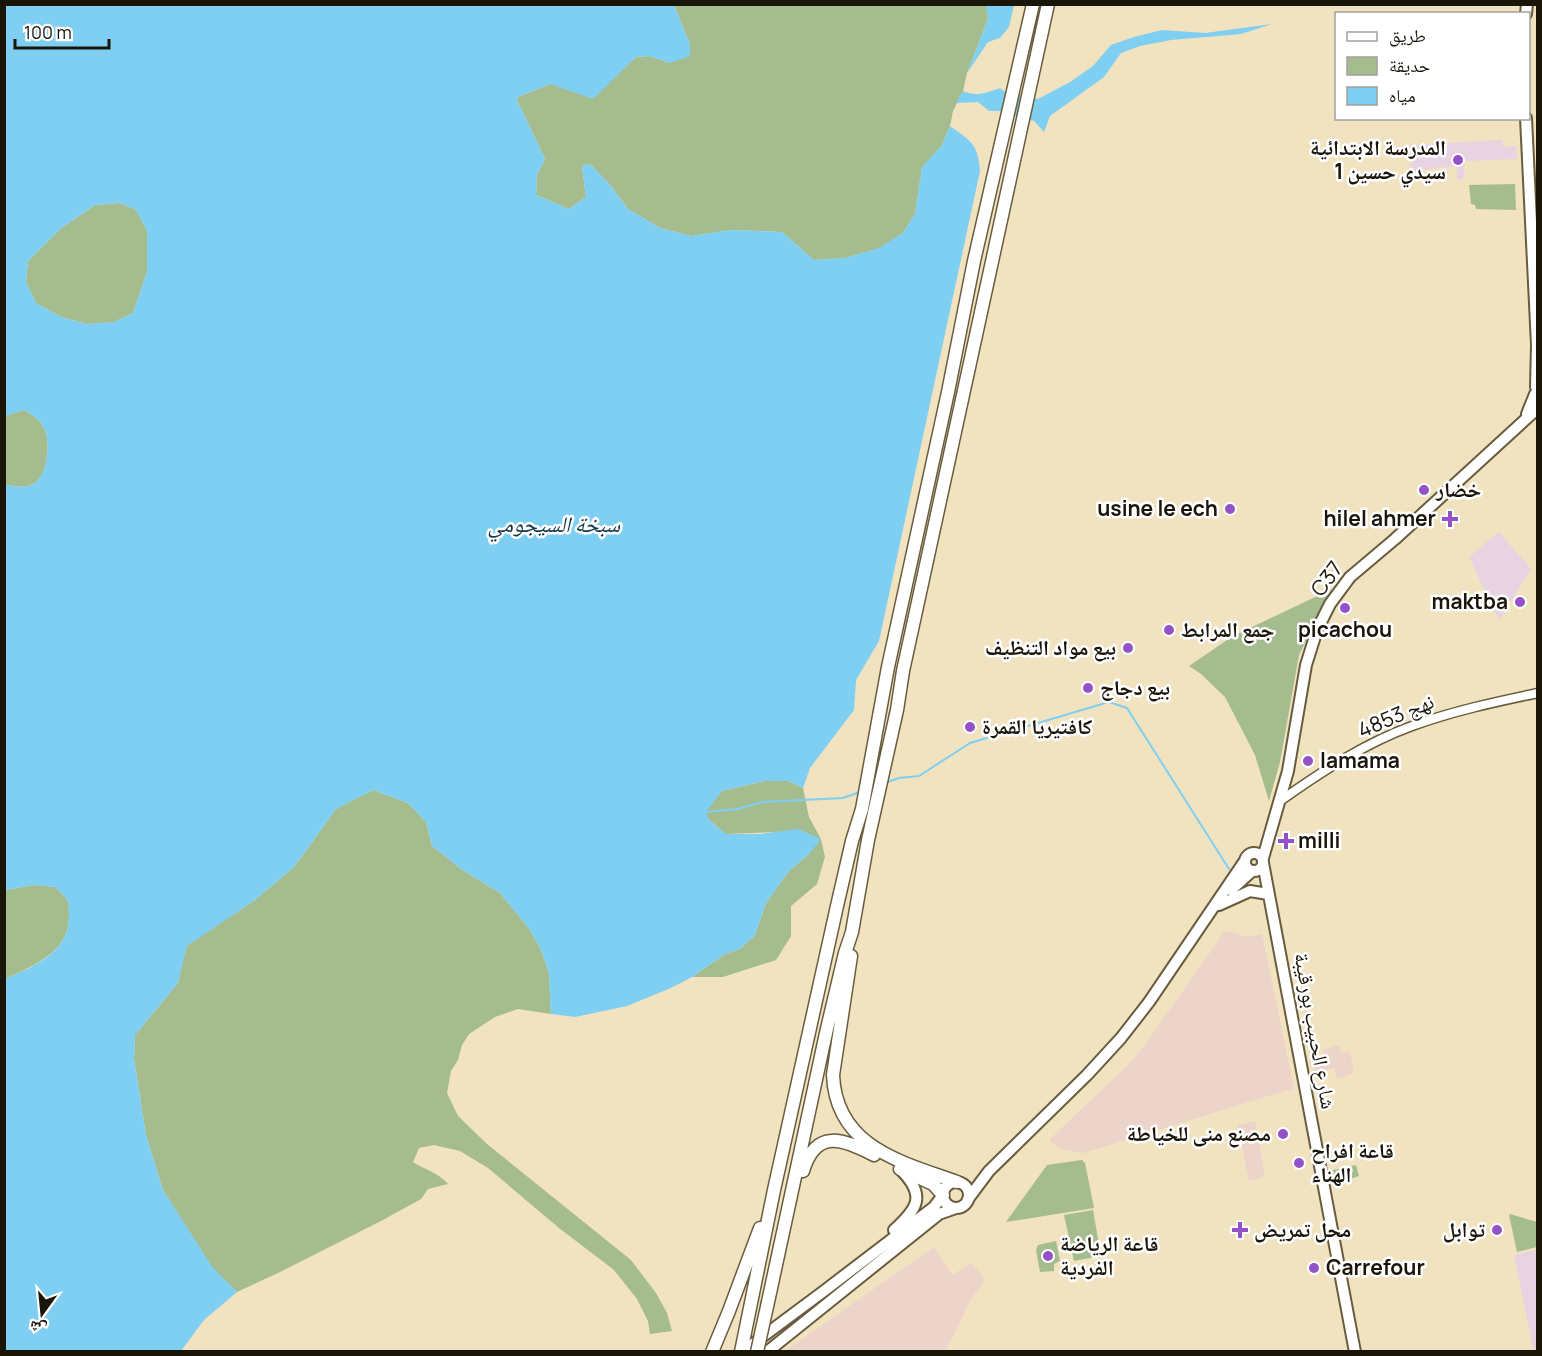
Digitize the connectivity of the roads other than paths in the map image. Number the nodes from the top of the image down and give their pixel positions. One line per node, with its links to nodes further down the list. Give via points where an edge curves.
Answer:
1 (1032, 4): 19 (highway, via 888,667 865,795 846,864)
2 (1048, 4): 15 (highway, via 868,840)
3 (1526, 120): 4 (main road)
4 (1537, 345): 5 (main road)
5 (1537, 391): 7 (main road)
6 (1538, 408): 7 (main road, C37)
7 (1523, 423): 9 (main road, C37, via 1336,594 1308,656)
8 (1538, 693): 9 (street, نهج 4853, via 1462,709 1412,726 1363,749)
9 (1280, 801): 10 (main road, C37)
10 (1272, 825): 11 (main road); 12 (main road, C37)
11 (1247, 857): 12 (main road, via 1248,869); 12 (main road, via 1258,853); 14 (main road)
12 (1258, 866): 13 (main road, شارع الحبيب بورقيبة); 14 (main road)
13 (1268, 894): 14 (main road, via 1250,891); 29 (main road, شارع الحبيب بورقيبة)
14 (1216, 908): 17 (main road, via 1121,1038)
15 (852, 932): 18 (highway, via 833,1075 837,1105 856,1134 873,1147); 23 (highway)
16 (898, 1168): 20 (highway, via 933,1184); 23 (highway, via 846,1142 822,1142 807,1158); 24 (main road, via 914,1184 916,1206)
17 (989, 1172): 18 (main road); 21 (main road)
18 (957, 1182): 20 (main road, via 949,1184); 21 (main road, via 967,1188)
19 (774, 1190): 25 (highway); 26 (highway)
20 (943, 1195): 22 (main road, via 945,1203); 24 (main road, via 934,1207)
21 (969, 1199): 22 (main road)
22 (956, 1209): 28 (main road, via 939,1214)
23 (785, 1222): 27 (highway, bridge)
24 (872, 1254): 26 (main road)
25 (712, 1352)
26 (742, 1352)
27 (757, 1352)
28 (767, 1352)
29 (1355, 1352)

